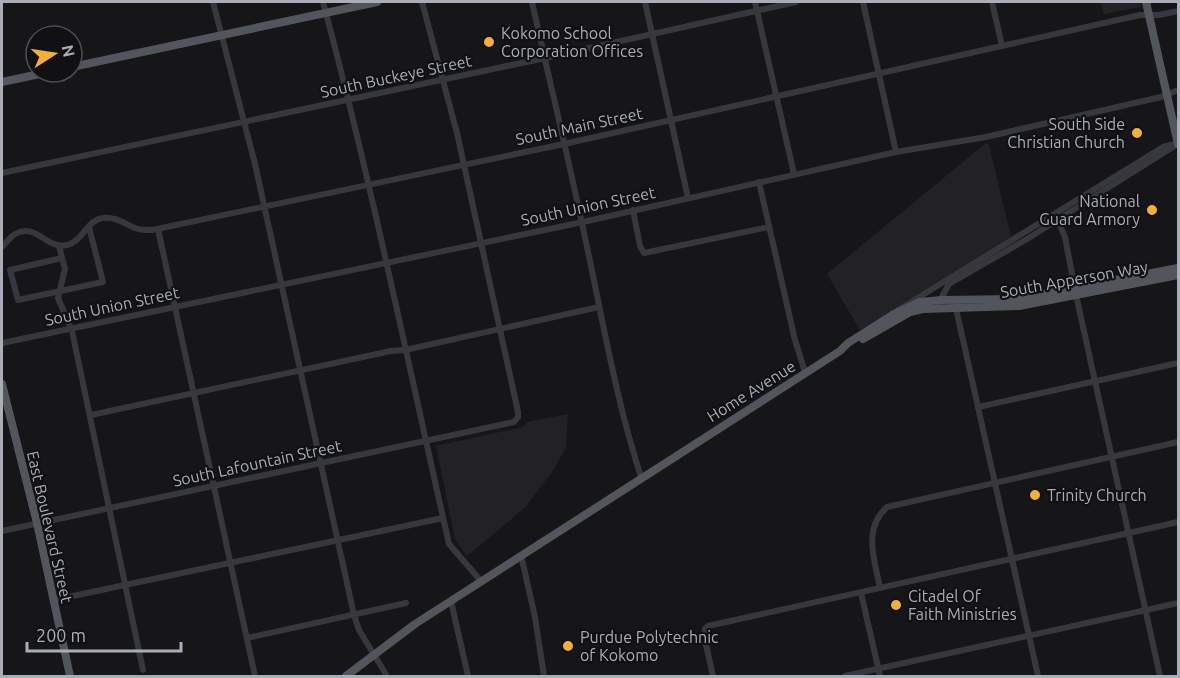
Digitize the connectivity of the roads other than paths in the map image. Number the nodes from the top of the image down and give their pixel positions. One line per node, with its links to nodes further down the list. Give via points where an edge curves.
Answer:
1 (213, 2): 17 (street)
2 (323, 2): 14 (street)
3 (377, 2): 14 (main road)
4 (422, 2): 23 (street)
5 (532, 2): 19 (street)
6 (645, 2): 16 (street)
7 (755, 2): 12 (street)
8 (796, 2): 12 (street, South Buckeye Street)
9 (863, 2): 21 (street)
10 (992, 2): 18 (street)
11 (1146, 2): 15 (main road)
12 (757, 10): 16 (street, South Buckeye Street); 27 (street)
13 (1179, 11): 15 (street, South Main Street)
14 (326, 13): 17 (main road); 28 (street)
15 (1149, 15): 18 (street, South Main Street); 26 (main road)
16 (652, 34): 19 (street, South Buckeye Street); 29 (street)
17 (222, 36): 20 (main road); 30 (street)
18 (1002, 46): 21 (street, South Main Street)
19 (545, 58): 23 (street, South Buckeye Street); 32 (street)
20 (84, 65)
21 (879, 73): 27 (street, South Main Street); 33 (street)
22 (24, 77): 24 (main road)
23 (443, 79): 28 (street, South Buckeye Street); 34 (street)
24 (2, 82)
25 (1179, 90): 26 (street, South Union Street)
26 (1167, 95): 31 (main road); 33 (street, South Union Street, via 988,137)
27 (776, 96): 29 (street, South Main Street); 36 (street)
28 (349, 99): 30 (street, South Buckeye Street); 38 (street)
29 (670, 120): 32 (street, South Main Street); 39 (street)
30 (245, 122): 35 (street, South Buckeye Street); 40 (street)
31 (1178, 143): 42 (street, Home Avenue, via 1163,147)
32 (564, 144): 34 (street, South Main Street); 43 (street)
33 (896, 152): 36 (street, South Union Street)
34 (464, 165): 38 (street, South Main Street); 47 (street)
35 (2, 173)
36 (794, 174): 37 (street, South Union Street)
37 (759, 182): 39 (street, South Union Street); 45 (street)
38 (369, 184): 40 (street, South Main Street); 51 (street)
39 (688, 198): 41 (street, South Union Street)
40 (264, 206): 46 (street, South Main Street); 54 (street)
41 (633, 210): 43 (street, South Union Street); 45 (street, via 644,253)
42 (1056, 216): 56 (street, via 1065,237); 57 (street, Home Avenue, via 949,284); 61 (street, Home Avenue)
43 (582, 222): 47 (street, South Union Street); 60 (street)
44 (89, 227): 46 (street, South Main Street, via 104,218 139,229); 48 (street, South Main Street, via 73,243); 55 (street, via 103,282)
45 (769, 227): 69 (street)
46 (158, 229): 59 (street)
47 (480, 243): 51 (street, South Union Street); 63 (street)
48 (58, 246): 49 (street, via 32,231 15,234); 50 (street)
49 (2, 247)
50 (62, 258): 55 (street, via 65,269); 55 (street, via 10,270 18,300)
51 (386, 262): 54 (street, South Union Street); 65 (street)
52 (1179, 268): 56 (main road, South Apperson Way)
53 (1179, 274): 56 (main road, South Apperson Way)
54 (281, 285): 59 (street, South Union Street); 68 (street)
55 (60, 291): 62 (street, via 58,298)
56 (1075, 292): 58 (main road, South Apperson Way); 70 (street)
57 (938, 304): 58 (main road, South Apperson Way); 61 (main road, South Apperson Way, via 920,302); 66 (main road, South Apperson Way, via 910,312)
58 (955, 304): 73 (street)
59 (175, 306): 62 (street, South Union Street); 72 (street)
60 (599, 307): 63 (street); 79 (street)
61 (892, 315): 66 (main road, Home Avenue)
62 (69, 329): 64 (street, South Union Street); 74 (street)
63 (499, 330): 65 (street); 75 (street, South Lafountain Street, via 518,412 516,420)
64 (2, 343)
65 (405, 350): 68 (street); 75 (street)
66 (840, 351): 69 (main road, Home Avenue)
67 (1179, 363): 70 (street)
68 (300, 370): 72 (street); 78 (street)
69 (805, 372): 79 (main road, Home Avenue)
70 (1095, 381): 73 (street); 77 (street)
71 (2, 384): 85 (main road, East Boulevard Street)
72 (193, 393): 74 (street); 81 (street)
73 (978, 407): 80 (street)
74 (91, 415): 82 (street)
75 (426, 440): 78 (street, South Lafountain Street); 83 (street)
76 (1179, 442): 77 (street)
77 (1112, 457): 80 (street); 87 (street)
78 (320, 463): 81 (street, South Lafountain Street); 88 (street)
79 (641, 477): 89 (main road, Home Avenue)
80 (994, 483): 90 (street); 94 (street, via 895,504 883,511 871,538)
81 (214, 486): 82 (street, South Lafountain Street); 91 (street)
82 (110, 508): 85 (street, South Lafountain Street); 93 (street)
83 (443, 518): 88 (street); 92 (street, via 449,544)
84 (1179, 522): 87 (street)
85 (37, 523): 86 (street, South Lafountain Street); 96 (main road, East Boulevard Street)
86 (2, 531)
87 (1128, 532): 90 (street); 100 (street)
88 (338, 540): 91 (street); 101 (street)
89 (521, 555): 92 (main road, Home Avenue); 112 (street)
90 (1012, 559): 94 (street); 102 (street)
91 (231, 563): 93 (street); 103 (street)
92 (481, 581): 97 (main road, Home Avenue)
93 (125, 585): 96 (street); 105 (street)
94 (880, 588): 95 (street)
95 (861, 593): 106 (street); 113 (street, via 705,628)
96 (54, 600): 107 (main road, East Boulevard Street)
97 (451, 601): 104 (main road, Home Avenue); 111 (street)
98 (406, 603): 101 (street)
99 (1179, 603): 100 (street)
100 (1146, 611): 102 (street); 116 (street)
101 (354, 615): 103 (street); 104 (street)
102 (1030, 636): 106 (street); 115 (street)
103 (247, 638): 108 (street)
104 (373, 656): 109 (main road, Home Avenue); 110 (street)
105 (143, 670)
106 (879, 673): 114 (street)
107 (70, 676)
108 (255, 676)
109 (346, 676)
110 (387, 676)
111 (468, 676)
112 (544, 676)
113 (713, 676)
114 (845, 676)
115 (1038, 676)
116 (1160, 676)

